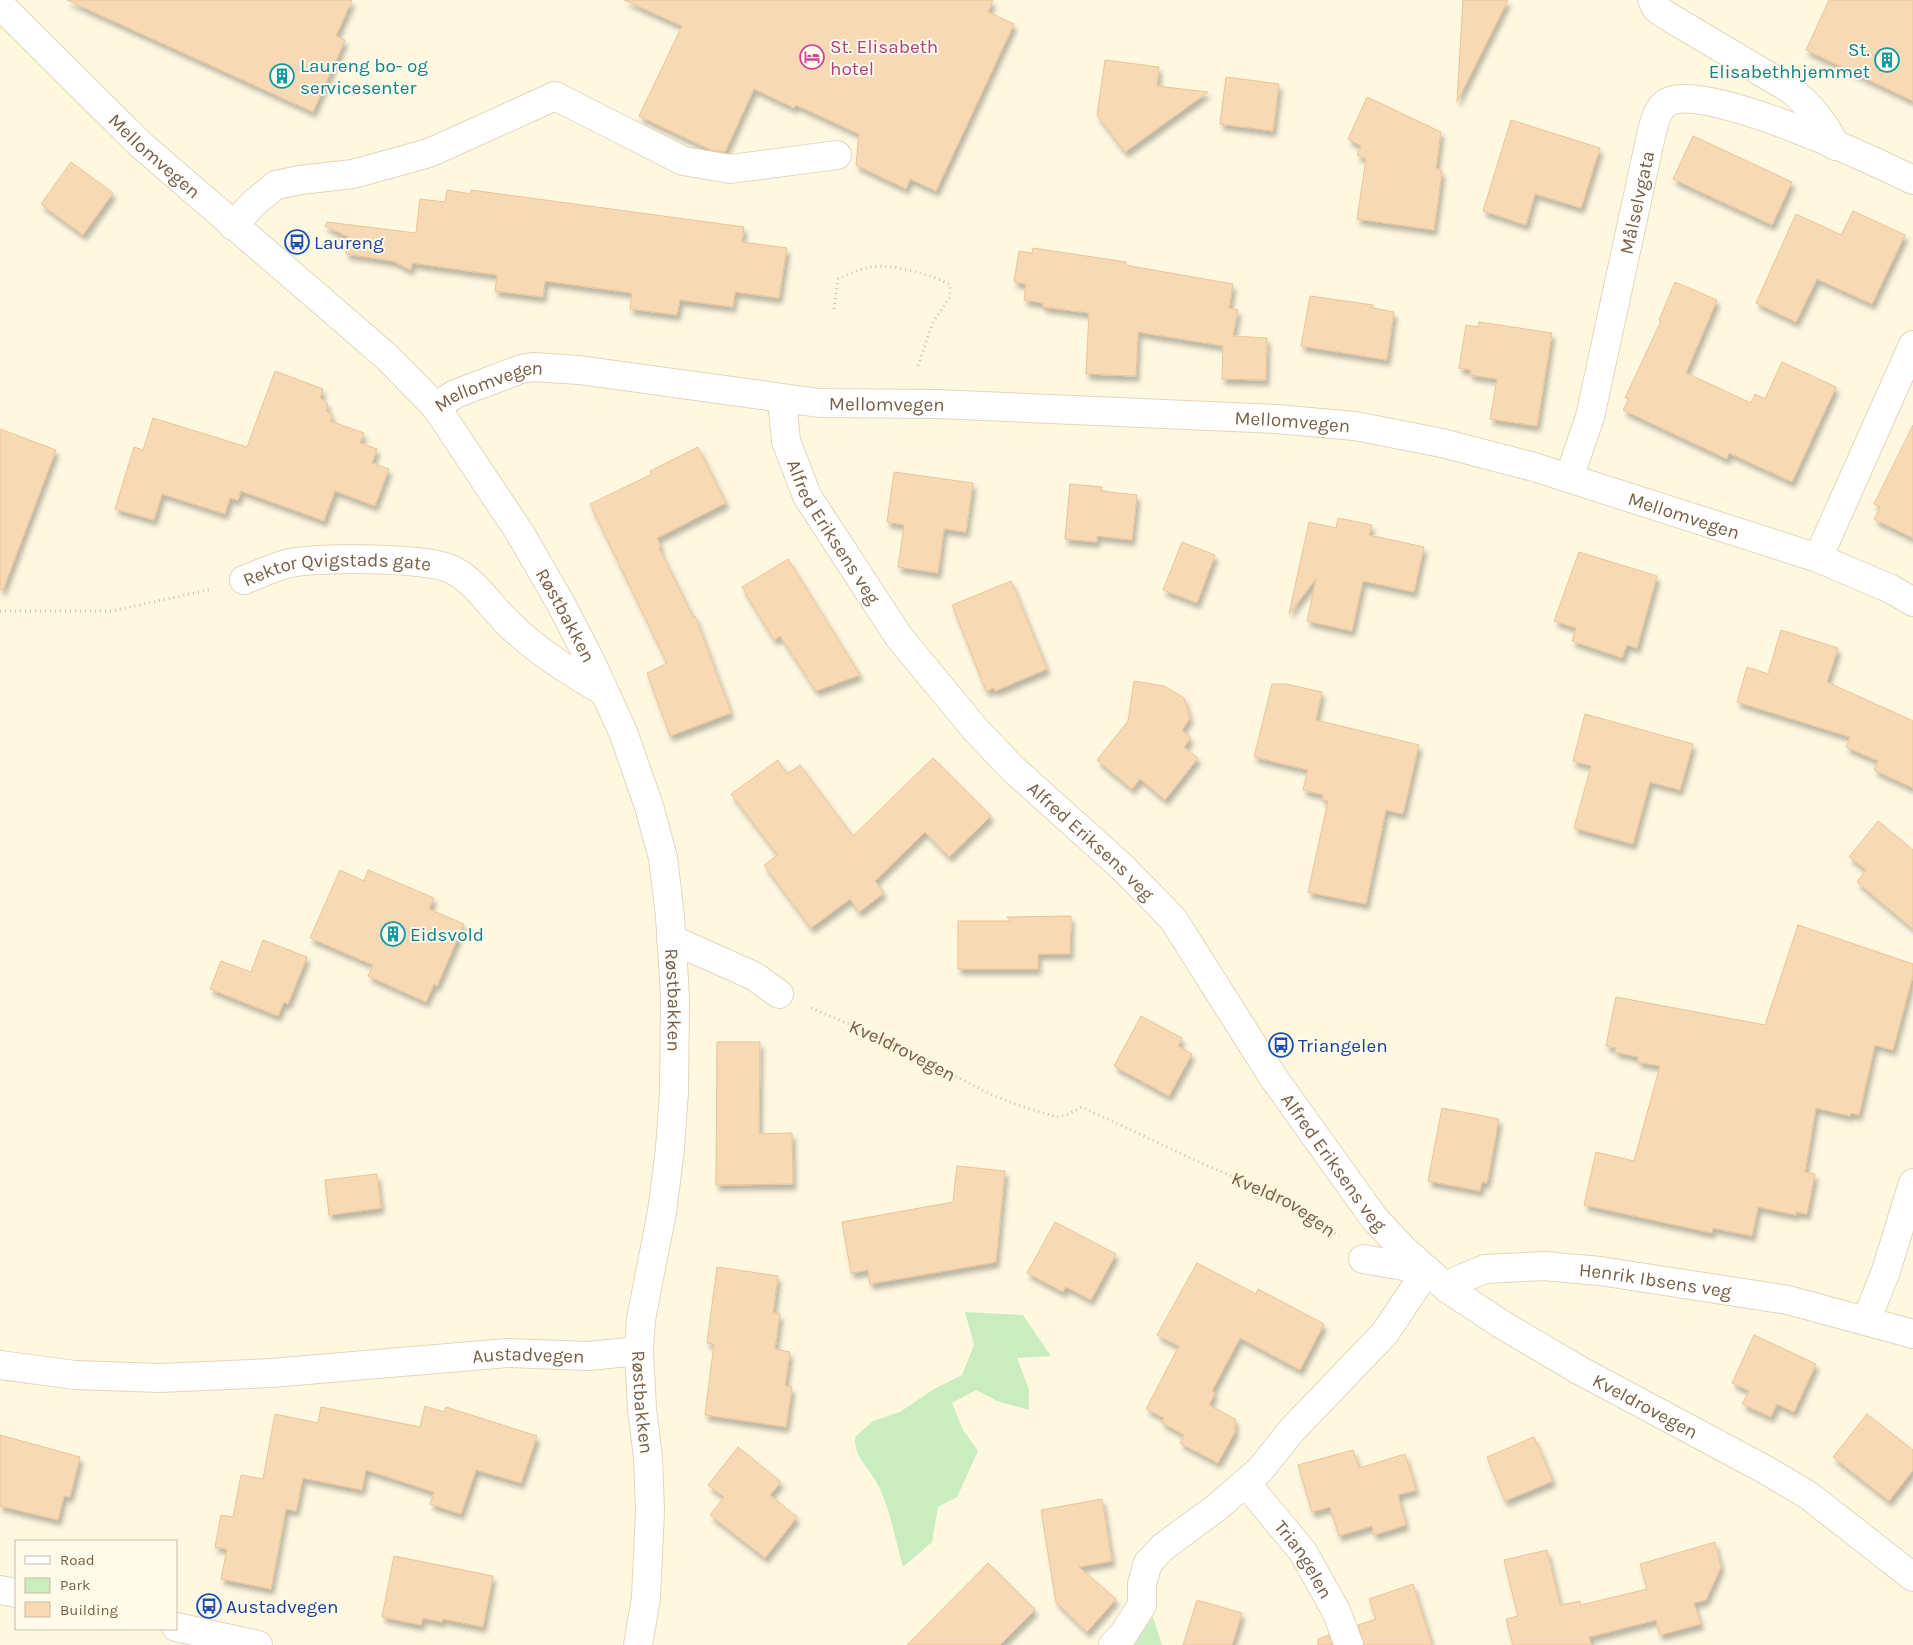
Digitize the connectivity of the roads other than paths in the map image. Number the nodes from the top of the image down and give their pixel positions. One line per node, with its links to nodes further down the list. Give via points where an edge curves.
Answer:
1 (1652, 0): 3 (street, via 1664,14 1808,103 1829,131)
2 (0, 5): 6 (street, Mellomvegen, via 140,144)
3 (1835, 146): 5 (street, Målselvgata); 10 (street, Målselvgata, via 1743,110 1704,99 1669,101 1662,107 1650,140 1590,417)
4 (837, 155): 6 (street, via 730,169 683,161 555,96 429,152 353,174 276,185)
5 (1913, 180)
6 (233, 226): 9 (street, Mellomvegen, via 387,357)
7 (1913, 345): 11 (street)
8 (782, 400): 9 (street, Mellomvegen, via 705,386 533,367 455,394); 10 (street, Mellomvegen, via 1316,422 1442,443); 19 (street, Alfred Eriksens veg, via 786,440 807,496 899,637 975,729 1006,761 1121,866 1173,919 1273,1077 1329,1157 1374,1218)
9 (436, 407): 14 (street, Røstbakken, via 520,533 561,604)
10 (1569, 478): 11 (street, Mellomvegen)
11 (1818, 558): 13 (street, Mellomvegen, via 1891,589)
12 (244, 580): 14 (street, Rektor Qvigstads gate, via 292,563 310,562 416,562 452,569 470,582 524,637 561,666)
13 (1913, 602)
14 (603, 691): 15 (street, Røstbakken, via 623,732 649,806 663,858)
15 (671, 939): 16 (street, via 754,976); 23 (street, Røstbakken, via 675,1006 670,1149 662,1212 641,1319)
16 (779, 994)
17 (1913, 1183): 21 (street, via 1886,1271)
18 (1363, 1259): 19 (street)
19 (1427, 1270): 20 (street, Kveldrovegen); 25 (street, via 1385,1333)
20 (1448, 1289): 21 (street, Henrik Ibsens veg, via 1456,1281 1485,1269 1544,1266 1728,1289 1788,1300); 26 (street, Kveldrovegen, via 1579,1370 1808,1495)
21 (1866, 1321): 22 (street, Henrik Ibsens veg)
22 (1913, 1334)
23 (639, 1351): 24 (street, Austadvegen, via 588,1356 507,1353 271,1373 160,1378 75,1375); 31 (street, Røstbakken, via 650,1511 646,1598)
24 (0, 1365)
25 (1246, 1483): 32 (street, via 1163,1547 1148,1563 1142,1584 1142,1605); 33 (street, Triangelen, via 1302,1552 1336,1611)
26 (1913, 1577)
27 (0, 1590): 28 (street)
28 (15, 1593)
29 (178, 1627): 30 (street)
30 (258, 1645)
31 (638, 1645)
32 (1113, 1645)
33 (1349, 1645)

